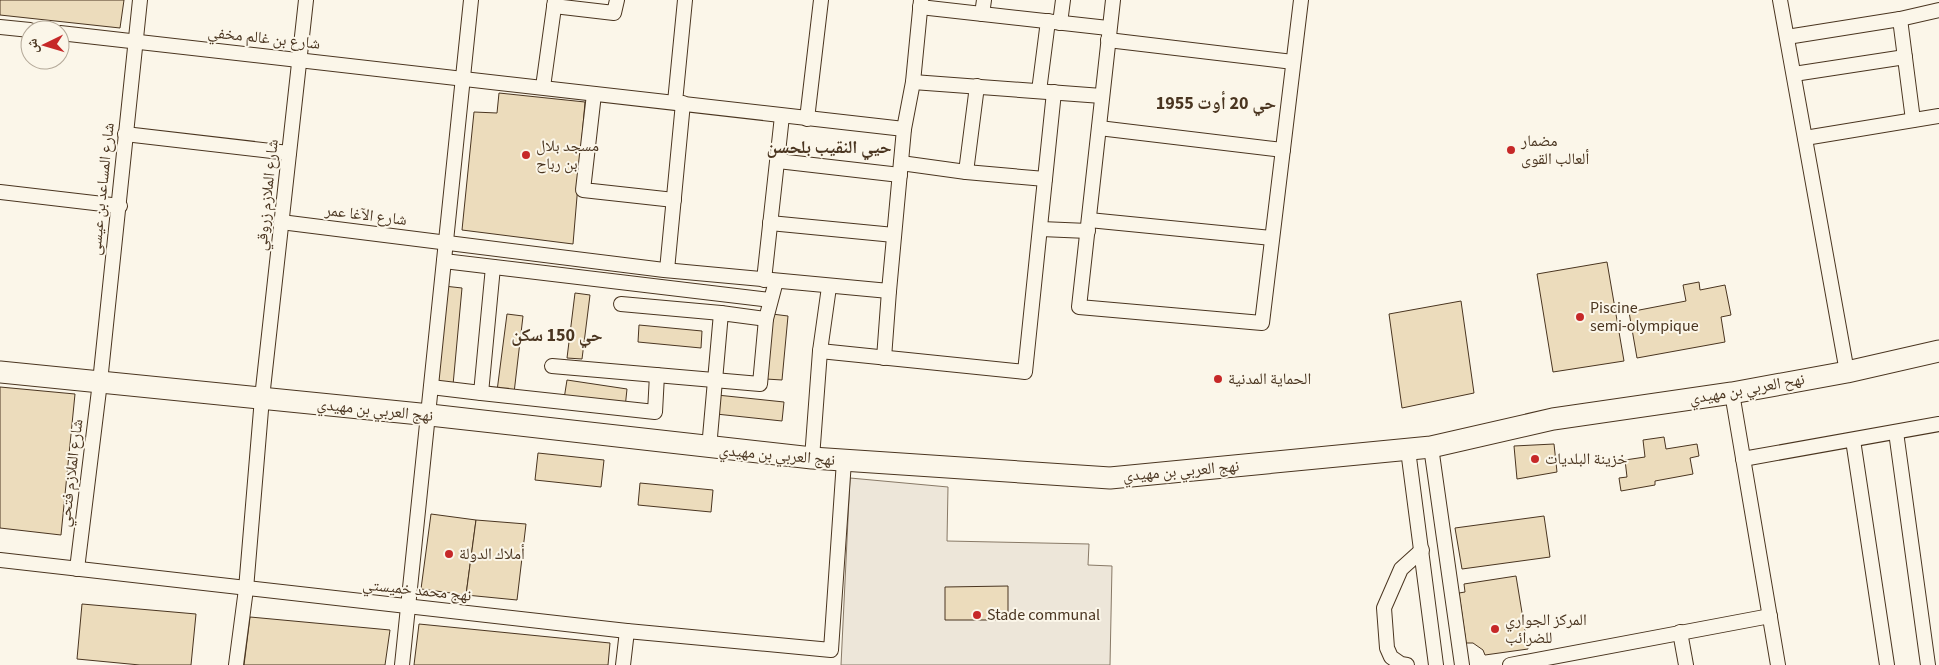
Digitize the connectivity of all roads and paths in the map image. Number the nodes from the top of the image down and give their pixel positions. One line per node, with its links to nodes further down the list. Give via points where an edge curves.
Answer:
1 (140, 0): 22 (street, شارع المساعد بن عيسى)
2 (306, 0): 24 (street, شارع الملازم زروقي)
3 (471, 0): 27 (street)
4 (617, 0): 11 (street, via 614,13)
5 (686, 0): 35 (street)
6 (821, 0): 38 (street)
7 (1063, 0): 16 (street)
8 (1113, 0): 20 (street)
9 (1301, 0): 25 (street)
10 (1780, 0): 21 (street)
11 (554, 3): 30 (street)
12 (921, 3): 13 (street); 28 (street)
13 (983, 7): 16 (street)
14 (1939, 10): 15 (street)
15 (1900, 20): 21 (street); 23 (street)
16 (1054, 22): 20 (street); 31 (street)
17 (0, 27): 18 (street)
18 (20, 29)
19 (70, 34): 22 (street, شارع بن غالم مخفي)
20 (1108, 34): 25 (street); 34 (street)
21 (1787, 37): 26 (street)
22 (136, 41): 24 (street, شارع بن غالم مخفي); 42 (street, شارع المساعد بن عيسى)
23 (1905, 56): 26 (street); 39 (street)
24 (300, 59): 27 (street, شارع بن غالم مخفي); 45 (street, شارع الملازم زروقي)
25 (1293, 62): 44 (street)
26 (1794, 74): 43 (street)
27 (463, 77): 30 (street, شارع بن غالم مخفي); 59 (street)
28 (913, 82): 29 (street); 41 (street)
29 (976, 86): 31 (street); 48 (street)
30 (543, 87): 33 (street, شارع بن غالم مخفي)
31 (1039, 91): 32 (street)
32 (1054, 92): 34 (street); 49 (street)
33 (594, 94): 35 (street, شارع بن غالم مخفي); 51 (street, via 583,190)
34 (1102, 96): 40 (street)
35 (679, 102): 36 (street, شارع بن غالم مخفي); 51 (street)
36 (782, 116): 38 (street, شارع بن غالم مخفي); 46 (street)
37 (1939, 116): 39 (street)
38 (807, 119): 41 (street, شارع بن غالم مخفي)
39 (1913, 120): 43 (street)
40 (1099, 128): 44 (street); 55 (street)
41 (904, 129): 47 (street)
42 (126, 134): 45 (street); 52 (street, شارع المساعد بن عيسى)
43 (1805, 138): 75 (street)
44 (1283, 150): 58 (street)
45 (289, 153): 53 (street, شارع الملازم زروقي)
46 (778, 161): 47 (street); 54 (street)
47 (901, 169): 48 (street); 57 (street)
48 (966, 172): 49 (street)
49 (1045, 179): 56 (street)
50 (0, 192): 52 (street)
51 (674, 200): 62 (street)
52 (119, 206): 78 (street, شارع المساعد بن عيسى)
53 (281, 222): 59 (street, شارع الآغا عمر); 82 (street, شارع الملازم زروقي)
54 (770, 222): 57 (street); 63 (street)
55 (1088, 226): 56 (street); 58 (street); 58 (street, via 1079,307 1262,324)
56 (1041, 229): 72 (street, via 1025,372)
57 (894, 235): 65 (street)
58 (1272, 238)
59 (446, 242): 60 (street); 62 (street, شارع الآغا عمر)
60 (444, 261): 61 (street); 79 (street)
61 (493, 267): 66 (street); 80 (street)
62 (667, 270): 63 (street, شارع الآغا عمر)
63 (770, 281): 64 (street, شارع الآغا عمر); 66 (street)
64 (829, 286): 65 (street, شارع الآغا عمر); 70 (street)
65 (889, 291): 72 (street)
66 (770, 300): 69 (street)
67 (621, 304): 68 (street)
68 (721, 313): 69 (street); 77 (street)
69 (766, 319): 77 (street, via 760,384)
70 (820, 351): 72 (street); 91 (street)
71 (1939, 351): 75 (main road, نهح العربي بن مهيدي)
72 (884, 358)
73 (552, 366): 76 (street)
74 (0, 372): 78 (main road, نهج العربي بن مهيدي)
75 (1847, 372): 81 (main road, نهح العربي بن مهيدي)
76 (657, 375): 77 (street); 80 (street, via 655,412)
77 (715, 381): 89 (street)
78 (100, 382): 82 (main road, نهج العربي بن مهيدي); 96 (street, شارع الملازم فتحي)
79 (431, 387): 80 (street); 83 (street)
80 (481, 393)
81 (1732, 393): 84 (main road, نهح العربي بن مهيدي); 92 (street)
82 (262, 396): 83 (main road, نهج العربي بن مهيدي); 97 (street, شارع الملازم زروقي)
83 (430, 415): 89 (main road, نهج العربي بن مهيدي); 98 (street)
84 (1553, 419): 88 (main road, نهج العربي بن مهيدي)
85 (1939, 424): 86 (street)
86 (1896, 432): 87 (street); 112 (street)
87 (1853, 440): 92 (street); 111 (street)
88 (1431, 447): 90 (main road, نهج العربي بن مهيدي); 107 (street)
89 (709, 448): 91 (main road, نهج العربي بن مهيدي)
90 (1408, 450): 93 (main road, نهج العربي بن مهيدي, via 1110,478); 94 (street)
91 (812, 458): 93 (main road, نهج العربي بن مهيدي)
92 (1743, 459): 99 (street)
93 (844, 461): 100 (street, نهج محمد خميستي, via 831,650)
94 (1422, 550): 105 (street, via 1401,569 1384,608 1391,658); 106 (street)
95 (0, 560): 96 (street, نهج محمد خميستي)
96 (77, 569): 97 (street, نهج محمد خميستي)
97 (246, 589): 98 (street, نهج محمد خميستي); 102 (street, شارع الملازم زروقي)
98 (408, 606): 100 (street, نهج محمد خميستي); 103 (street)
99 (1770, 616): 101 (street); 110 (street)
100 (627, 631): 104 (street)
101 (1680, 632): 108 (street); 109 (street)
102 (236, 665)
103 (402, 665)
104 (622, 665)
105 (1407, 665)
106 (1436, 665)
107 (1462, 665)
108 (1510, 665)
109 (1686, 665)
110 (1778, 665)
111 (1887, 665)
112 (1928, 665)

